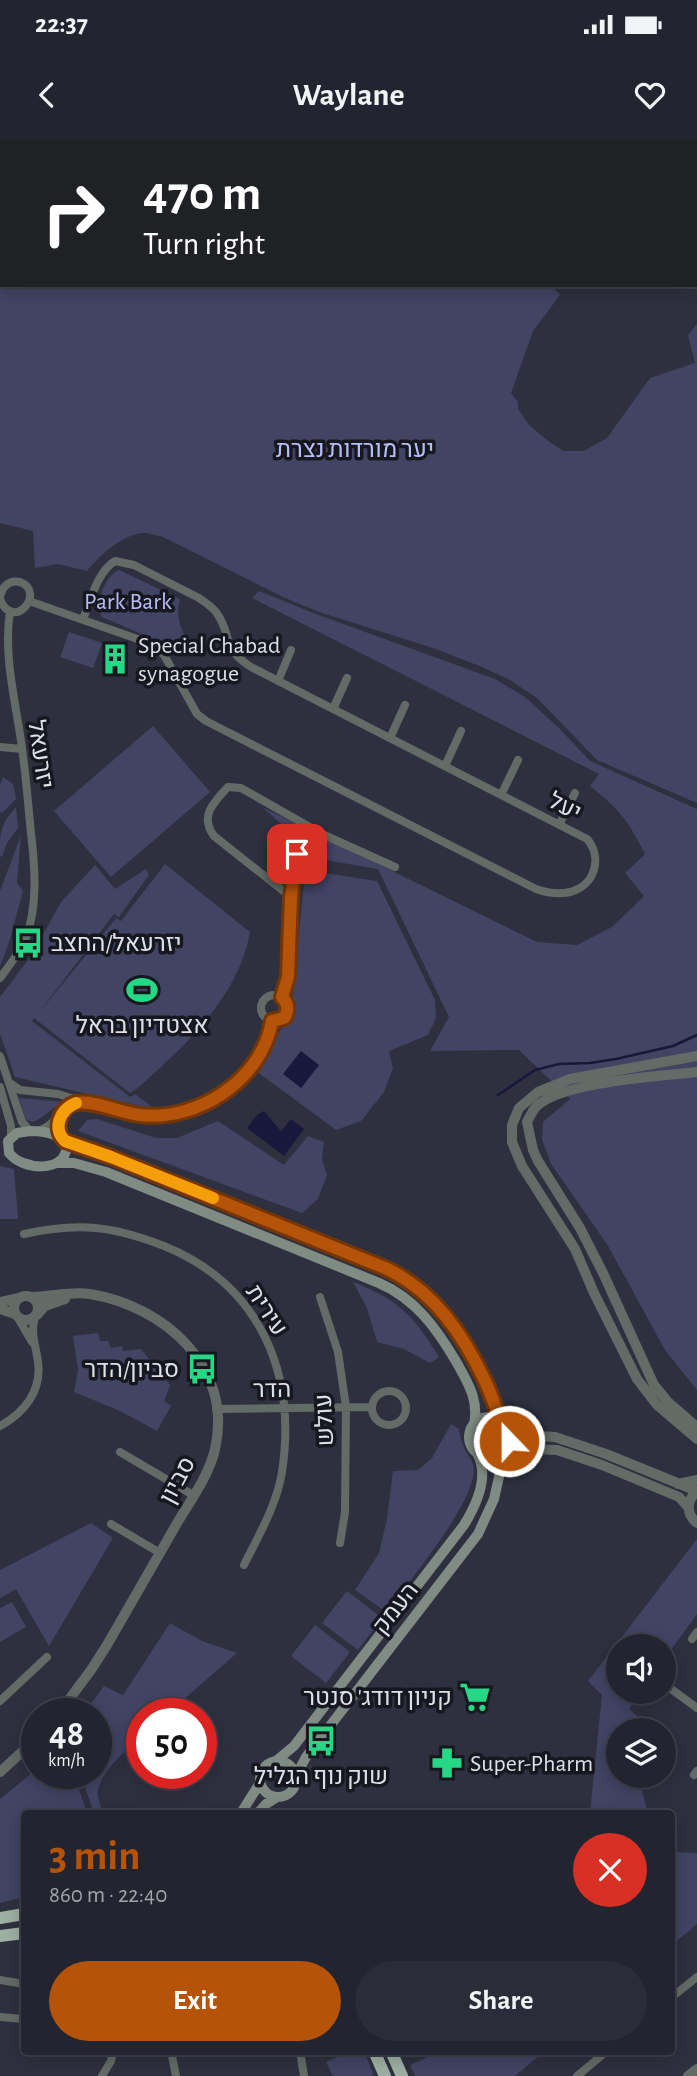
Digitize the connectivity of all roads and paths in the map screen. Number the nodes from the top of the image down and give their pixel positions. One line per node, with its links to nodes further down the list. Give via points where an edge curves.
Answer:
1 (0, 596): 2 (street, via 10,583 20,582 27,588); 3 (street)
2 (29, 601): 3 (street, via 23,610); 4 (street)
3 (10, 611): 13 (street, יזרעאל, via 8,661)
4 (83, 619): 7 (street, יעל, via 108,565 115,561 134,565 208,604 219,617 236,657); 18 (street, יעל, via 156,648 206,721 550,894 582,887 597,863 587,839)
5 (291, 650): 7 (street)
6 (347, 678): 9 (street)
7 (278, 681): 9 (street, יעל)
8 (405, 705): 11 (street)
9 (333, 709): 11 (street, יעל)
10 (461, 731): 15 (street)
11 (390, 738): 15 (street, יעל)
12 (0, 747): 13 (street)
13 (22, 749): 22 (street, יזרעאל, via 34,890 26,939)
14 (517, 760): 17 (street)
15 (445, 766): 17 (street, יעל)
16 (575, 793): 18 (street)
17 (501, 795): 18 (street, יעל)
18 (559, 825)
19 (297, 854): 21 (street)
20 (395, 867): 21 (street, via 312,829 241,788 228,787 207,814 207,828)
21 (291, 897): 23 (street, via 288,977)
22 (0, 978)
23 (282, 997): 24 (street, via 287,1003 286,1015); 24 (street, via 269,996 261,1006 262,1014)
24 (272, 1021): 30 (street, via 267,1042 248,1070 232,1087 195,1108 141,1116)
25 (0, 1056): 28 (street)
26 (697, 1056): 56 (street, via 570,1079 538,1092 519,1108 512,1125 512,1142 522,1166 575,1249 637,1379 657,1405)
27 (697, 1072): 55 (street, via 578,1087 536,1107 527,1122 538,1161 580,1228 654,1385)
28 (10, 1083): 30 (street, via 20,1090 58,1094); 32 (street, via 22,1122)
29 (0, 1087): 33 (street, via 11,1126)
30 (93, 1105): 31 (street, via 76,1103)
31 (62, 1114): 32 (street, via 51,1126); 34 (street)
32 (34, 1131): 33 (main road); 34 (main road)
33 (7, 1139): 36 (main road, via 9,1153)
34 (63, 1140): 37 (main road, via 67,1152); 54 (main road, via 409,1280 450,1321)
35 (0, 1157): 36 (main road)
36 (16, 1160): 37 (main road, via 30,1165)
37 (57, 1163): 52 (main road, via 106,1172 399,1293 429,1320 465,1376 475,1401)
38 (24, 1234): 50 (street, עירית, via 64,1227 107,1229 173,1250 214,1274 250,1310 261,1329 279,1373)
39 (97, 1296): 40 (street, סביון); 46 (street, סביון, via 51,1303); 51 (street, סביון, via 148,1314 184,1340 200,1360)
40 (31, 1297): 42 (street); 46 (street, via 37,1303)
41 (320, 1297): 48 (street, עולש, via 338,1352)
42 (20, 1298): 43 (street); 45 (street, via 14,1306)
43 (0, 1302)
44 (0, 1309): 45 (street)
45 (17, 1316): 46 (street, via 26,1321); 47 (street)
46 (36, 1316): 47 (street, via 32,1329)
47 (35, 1350): 53 (street, via 39,1369 33,1395 19,1413)
48 (346, 1407): 49 (street, הדר); 50 (street, הדר); 67 (street, עולש, via 345,1512)
49 (371, 1407): 49 (street, הדר, via 377,1421 389,1425 401,1420 406,1406 401,1395 386,1390 376,1396)
50 (285, 1408): 51 (street, הדר); 69 (street, עירית, via 279,1488)
51 (216, 1409): 63 (street, סביון, via 215,1447)
52 (474, 1424): 54 (main road, via 491,1417); 59 (main road, via 469,1441)
53 (0, 1426)
54 (506, 1426): 57 (main road, via 510,1434); 61 (street, via 524,1435 555,1437 606,1454)
55 (697, 1427)
56 (697, 1439)
57 (506, 1449): 59 (main road, via 490,1457); 64 (street, via 568,1454 679,1497); 78 (main road, העמק, via 494,1499 478,1534 306,1757)
58 (120, 1452): 63 (street)
59 (477, 1453): 76 (main road, העמק, via 483,1466 482,1480 464,1525 294,1746)
60 (697, 1480): 61 (street)
61 (678, 1484): 62 (street)
62 (697, 1491): 64 (street)
63 (194, 1495): 68 (street, סביון)
64 (688, 1507): 66 (street)
65 (111, 1524): 68 (street)
66 (697, 1524)
67 (340, 1543)
68 (160, 1553): 72 (street, סביון)
69 (244, 1565)
70 (47, 1657): 73 (street)
71 (676, 1693): 74 (street)
72 (70, 1698)
73 (0, 1701)
74 (697, 1708)
75 (21, 1753): 77 (street)
76 (276, 1761): 78 (main road, via 290,1765); 79 (main road, via 261,1772)
77 (0, 1772)
78 (296, 1781): 80 (main road, via 291,1792)
79 (260, 1783): 80 (main road, via 266,1793); 81 (main road)
80 (277, 1797): 82 (main road)
81 (244, 1810)
82 (261, 1810)
83 (21, 1914): 84 (highway)
84 (0, 1918)
85 (21, 1933): 86 (highway)
86 (0, 1936)
87 (697, 1976): 90 (street)
88 (0, 1980): 89 (street)
89 (21, 1984)
90 (675, 1994)
91 (0, 2017): 92 (street)
92 (21, 2019)
93 (112, 2055): 100 (street)
94 (172, 2055): 101 (street)
95 (301, 2055): 102 (street)
96 (375, 2055): 103 (street); 104 (highway)
97 (393, 2055): 105 (highway)
98 (602, 2055): 106 (street)
99 (697, 2068): 107 (street)
100 (102, 2076)
101 (176, 2076)
102 (304, 2076)
103 (378, 2076)
104 (385, 2076)
105 (402, 2076)
106 (577, 2076)
107 (688, 2076)

